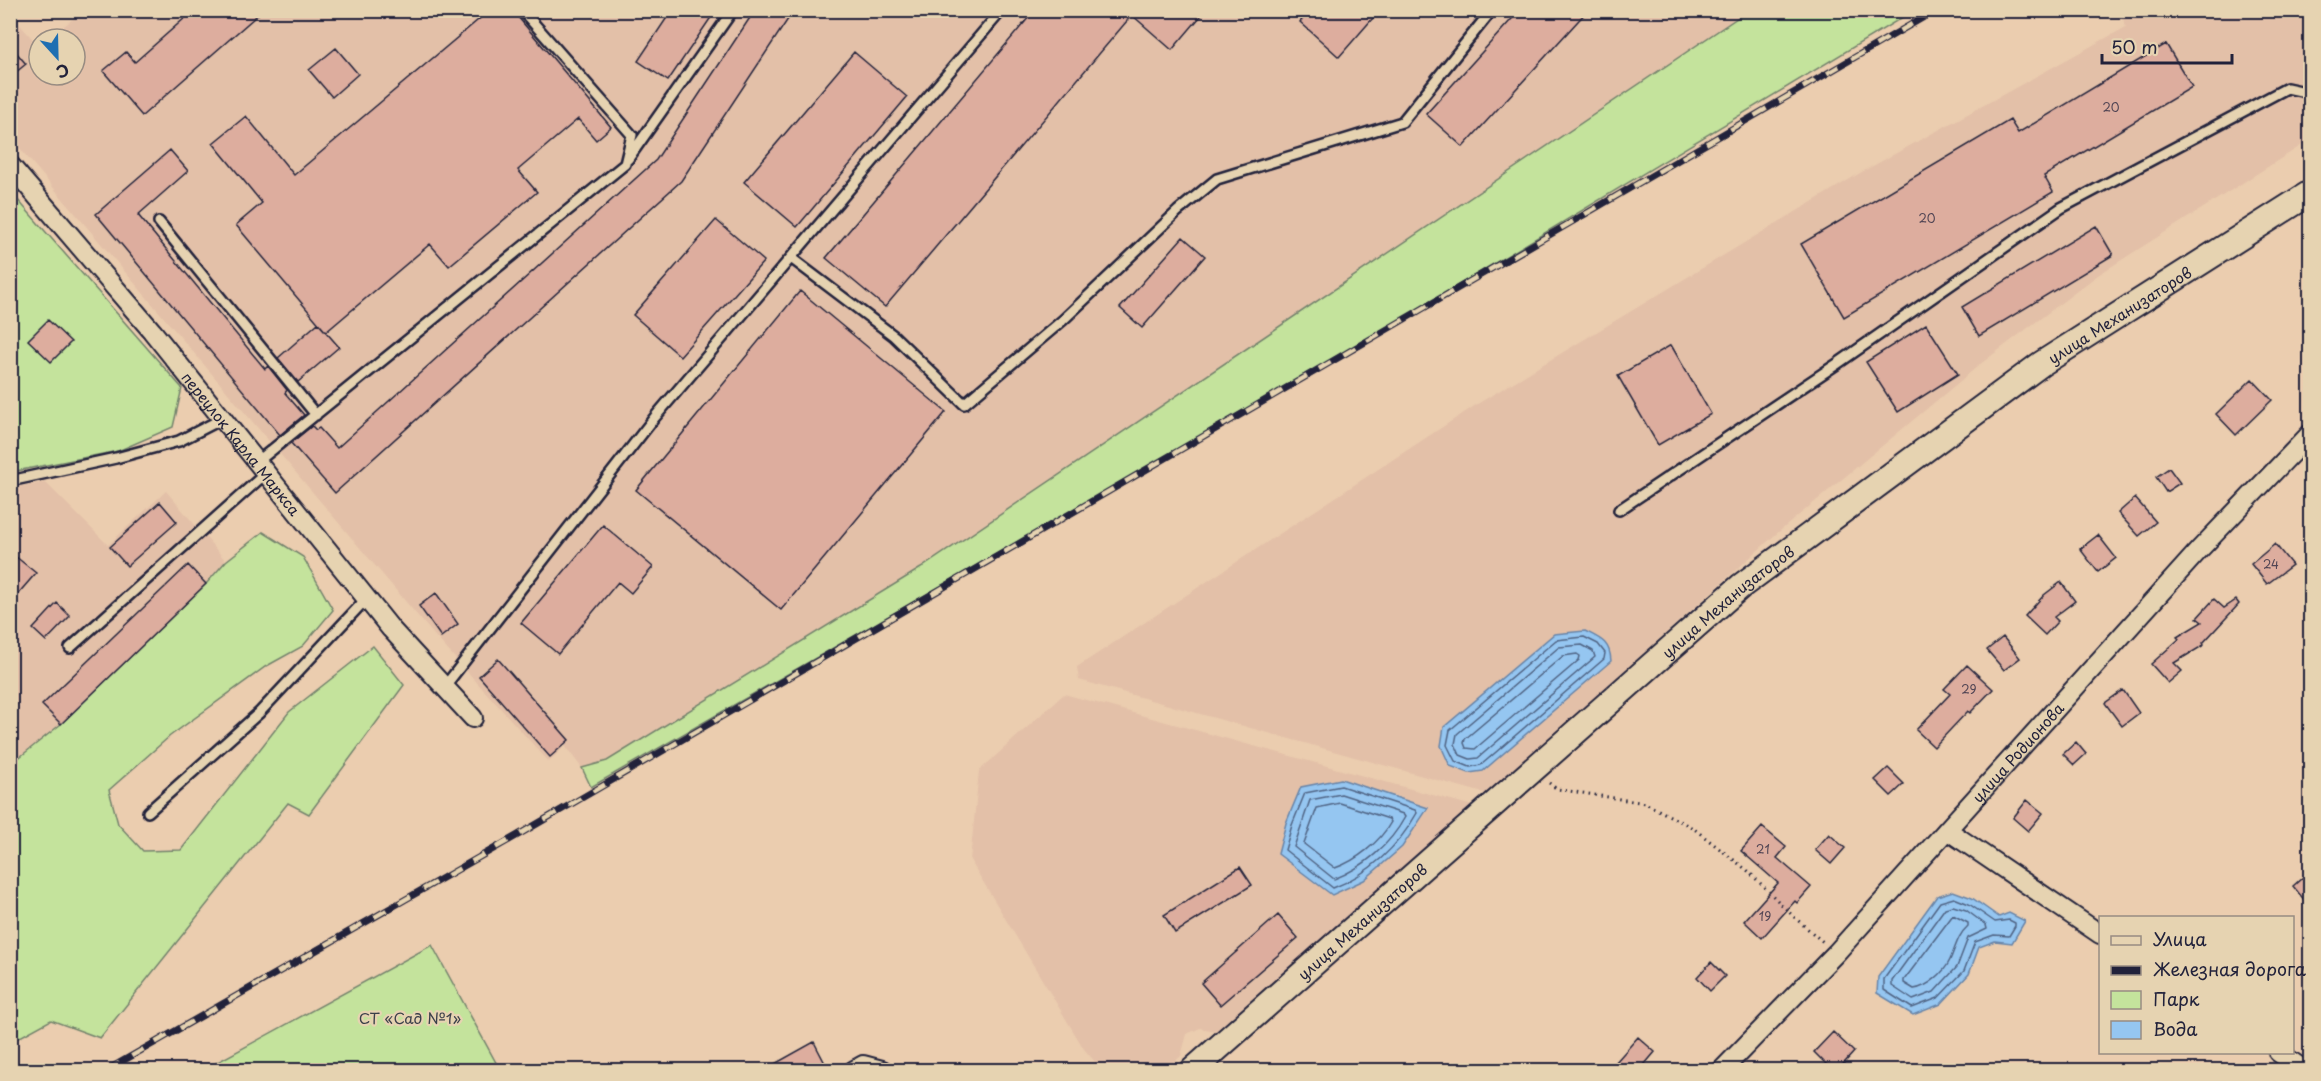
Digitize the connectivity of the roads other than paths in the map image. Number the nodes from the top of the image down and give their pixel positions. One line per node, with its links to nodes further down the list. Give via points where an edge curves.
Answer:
1 (522, 10): 6 (lane, via 632,135)
2 (733, 10): 6 (lane)
3 (1002, 10): 10 (lane)
4 (1492, 10): 10 (lane, via 1402,122 1217,179 1063,320 964,404 894,336)
5 (2310, 93): 16 (lane, via 2287,88 2061,208)
6 (625, 164): 11 (lane)
7 (10, 165): 12 (street, переулок Карла Маркса)
8 (2310, 193): 27 (street, улица Механизаторов, via 2041,364 1741,586)
9 (159, 222): 11 (lane)
10 (791, 258): 19 (lane, via 655,417)
11 (316, 415): 14 (lane)
12 (222, 419): 14 (street, переулок Карла Маркса); 15 (lane, via 179,441)
13 (2310, 434): 22 (street, улица Родионова, via 2199,550)
14 (262, 467): 17 (street, переулок Карла Маркса); 18 (lane)
15 (10, 482)
16 (1619, 510)
17 (367, 598): 19 (street, переулок Карла Маркса); 21 (lane, via 259,713)
18 (70, 648)
19 (444, 686): 20 (street, переулок Карла Маркса)
20 (473, 718)
21 (148, 812)
22 (1947, 830): 23 (street); 28 (street, улица Родионова)
23 (2099, 933)
24 (2278, 1054): 29 (street)
25 (854, 1071): 26 (street, via 863,1065)
26 (882, 1071)
27 (1193, 1071)
28 (1722, 1071)
29 (2304, 1071)

